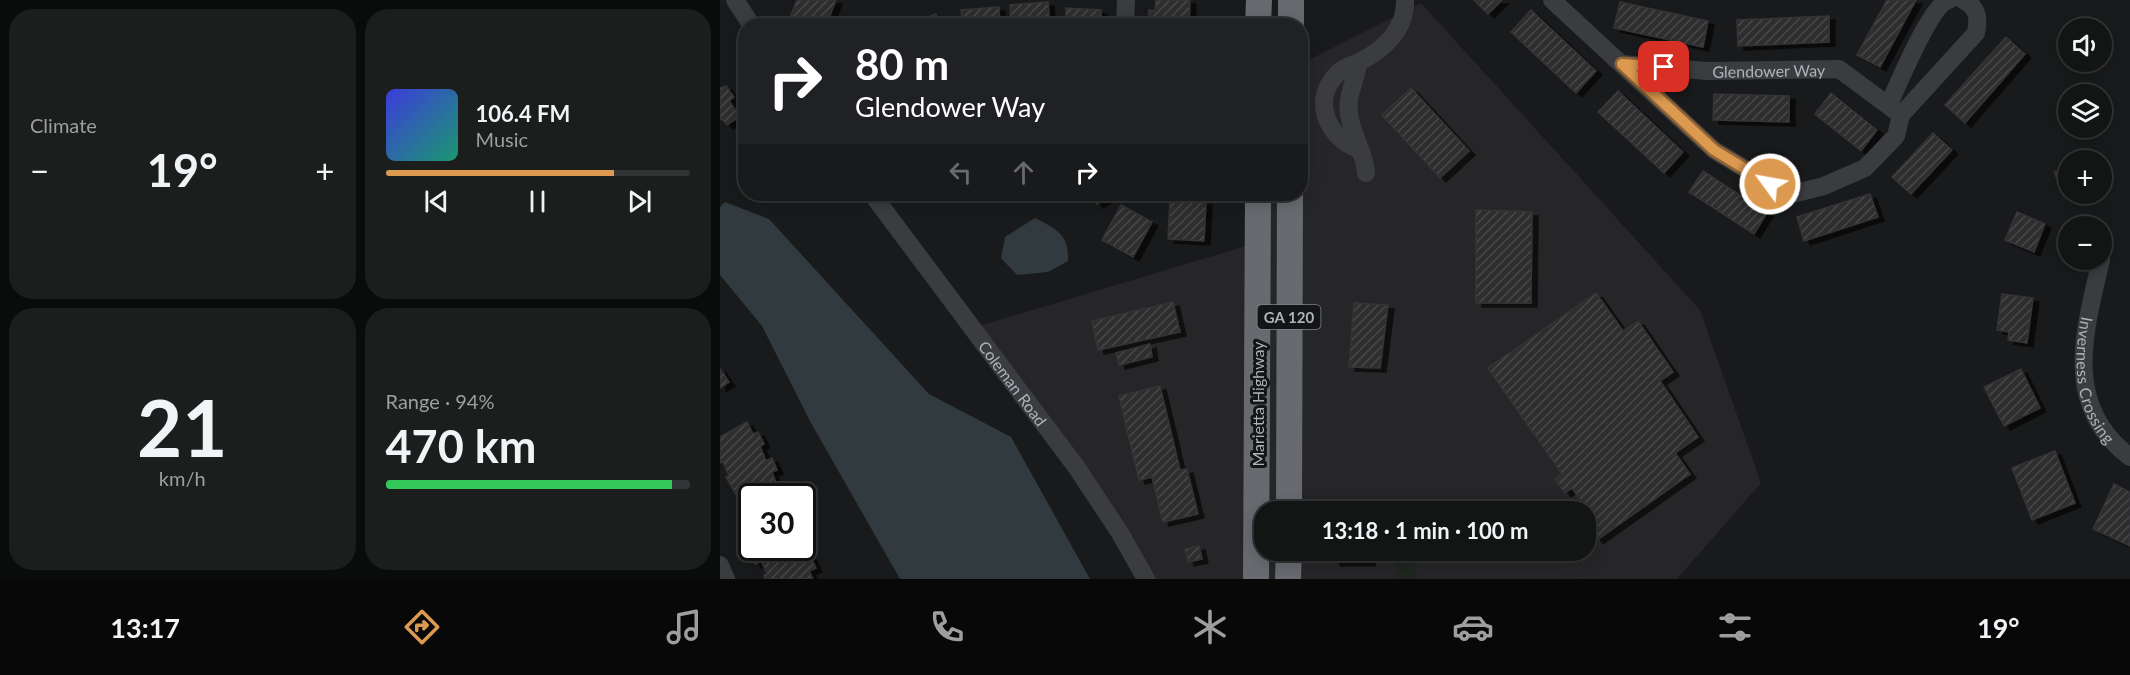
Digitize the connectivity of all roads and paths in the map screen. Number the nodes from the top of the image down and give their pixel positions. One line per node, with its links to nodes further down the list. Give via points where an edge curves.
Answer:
1 (735, 0): 9 (street)
2 (1125, 0): 10 (street)
3 (1259, 0): 11 (highway)
4 (1291, 0): 12 (highway)
5 (1405, 0): 15 (street, via 1397,31 1378,50 1335,75 1327,88 1324,115 1330,128 1358,149)
6 (1552, 0): 13 (street)
7 (1949, 0): 14 (street, via 1944,1 1920,36)
8 (1964, 0): 14 (street, via 1979,18 1976,33)
9 (747, 18)
10 (1125, 18)
11 (1258, 18)
12 (1291, 18)
13 (1622, 64): 14 (street, Glendower Way, via 1707,71 1839,69); 14 (street, via 1714,150 1782,191 1796,193 1824,186 1865,168 1896,136)
14 (1895, 109)
15 (1366, 173)
16 (877, 201): 25 (street, Coleman Road, via 1077,468)
17 (1258, 201): 26 (highway, Marietta Highway / GA 120)
18 (1290, 201): 21 (highway, Marietta Highway / GA 120)
19 (2098, 270): 20 (street, Inverness Crossing, via 2083,338 2084,382 2105,432)
20 (2130, 457)
21 (1289, 501)
22 (1289, 561): 27 (highway)
23 (720, 565): 24 (street)
24 (726, 579)
25 (1146, 579)
26 (1256, 579)
27 (1288, 579)

